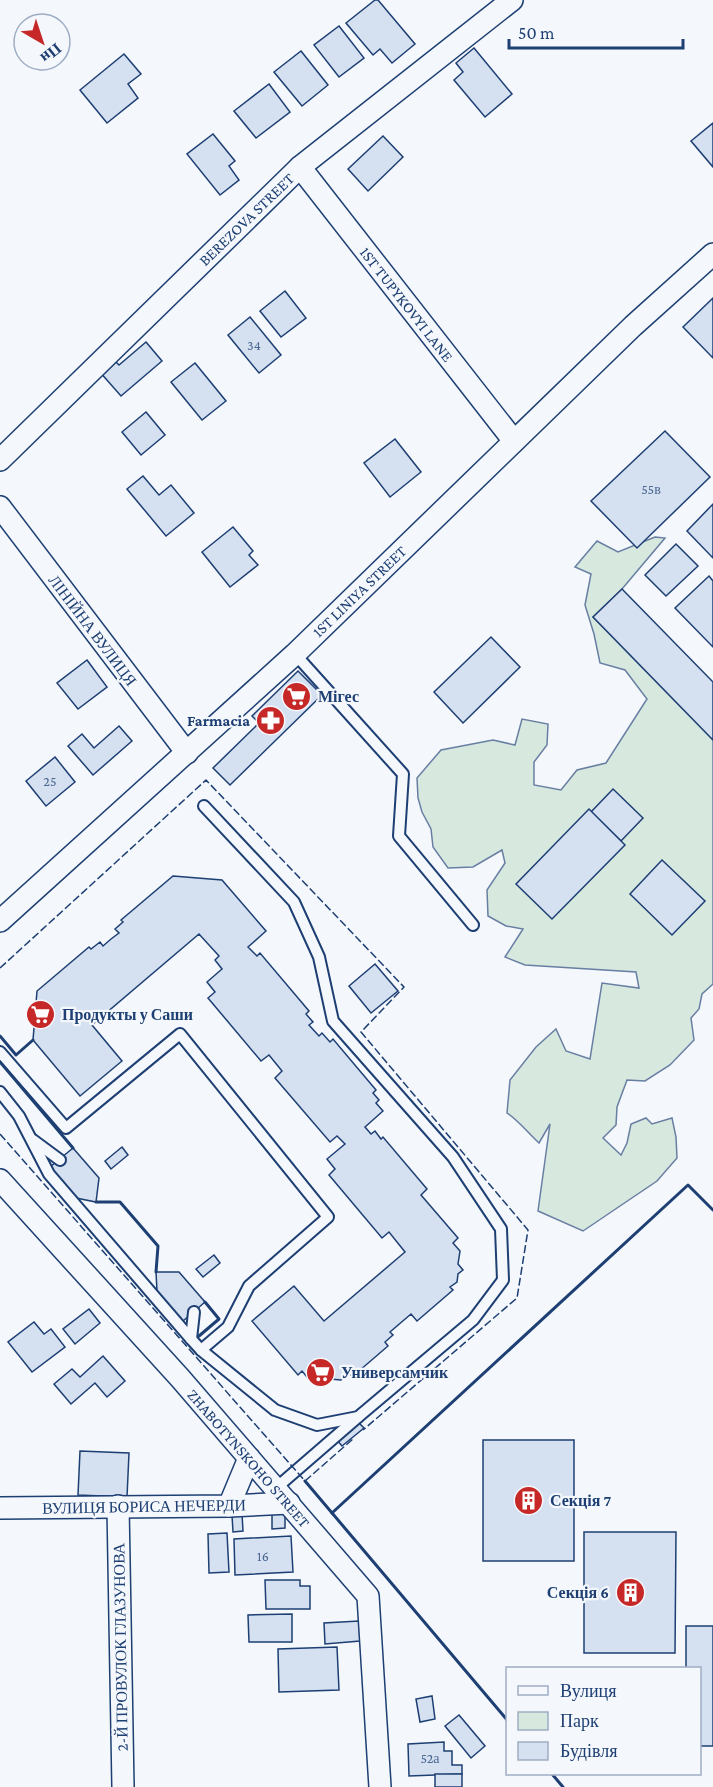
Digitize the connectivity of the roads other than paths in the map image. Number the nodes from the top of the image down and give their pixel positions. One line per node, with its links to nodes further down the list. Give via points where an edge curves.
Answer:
1 (512, 0): 2 (street, BEREZOVA STREET)
2 (300, 167): 4 (street, 1ST TUPYKOVYI LANE); 5 (street, BEREZOVA STREET)
3 (713, 254): 4 (street, 1ST LINIYA STREET)
4 (514, 441): 7 (street, 1ST LINIYA STREET)
5 (0, 460)
6 (0, 507): 8 (street, ЛІНІЙНА ВУЛИЦЯ)
7 (295, 654): 8 (street, 1ST LINIYA STREET); 11 (lane, via 403,774 399,836)
8 (187, 753): 10 (street, 1ST LINIYA STREET)
9 (204, 806): 20 (lane, via 294,902 319,957 333,1021 453,1157 501,1229 504,1280 473,1320)
10 (0, 921)
11 (473, 925)
12 (0, 1052): 19 (lane, via 66,1128 180,1034 328,1217 249,1286 228,1327)
13 (0, 1092): 14 (lane)
14 (31, 1138): 15 (lane); 18 (lane, via 49,1174)
15 (60, 1160)
16 (0, 1180): 21 (street, ZHABOTYNSKOHO STREET)
17 (194, 1312): 18 (lane)
18 (191, 1339): 19 (lane)
19 (201, 1350): 20 (lane, via 275,1410 317,1425)
20 (358, 1416): 22 (lane)
21 (249, 1458): 22 (street, ZHABOTYNSKOHO STREET); 24 (street)
22 (282, 1496): 24 (street, ВУЛИЦЯ БОРИСА НЕЧЕРДИ); 27 (street, ZHABOTYNSKOHO STREET, via 368,1596)
23 (118, 1506): 24 (street, ВУЛИЦЯ БОРИСА НЕЧЕРДИ); 25 (street, ВУЛИЦЯ БОРИСА НЕЧЕРДИ); 26 (street, 2-Й ПРОВУЛОК ГЛАЗУНОВА)
24 (229, 1506)
25 (0, 1508)
26 (123, 1787)
27 (380, 1787)

